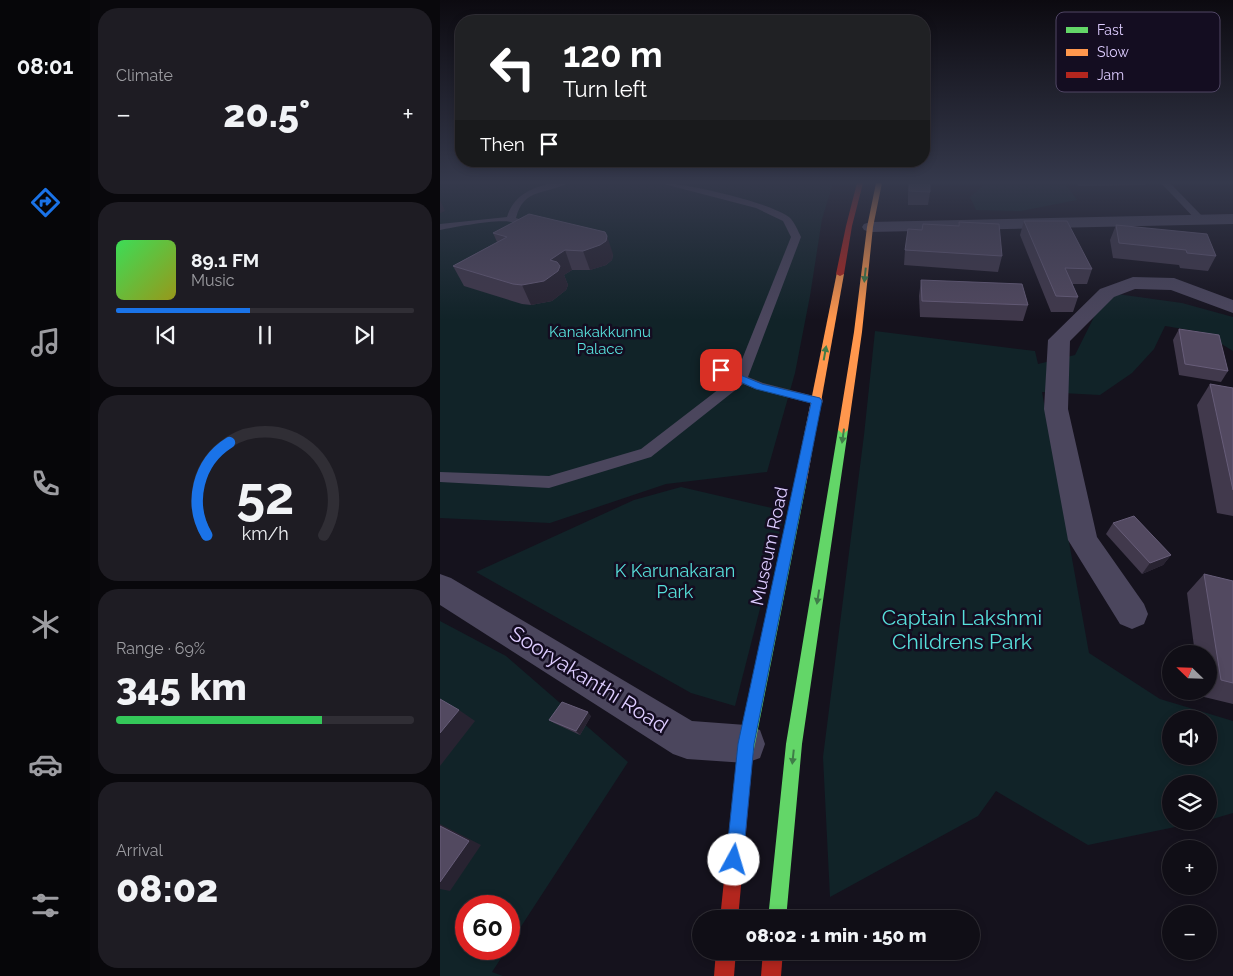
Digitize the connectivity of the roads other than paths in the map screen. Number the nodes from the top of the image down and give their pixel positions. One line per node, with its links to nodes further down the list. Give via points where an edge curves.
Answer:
1 (792, 229): 6 (lane, via 796,237)
2 (848, 229): 7 (main road, Museum Road, one-way to 2)
3 (870, 229): 13 (main road, one-way to 13, via 858,332 794,744)
4 (1233, 307): 10 (street, via 1174,284 1132,283 1107,293 1059,340 1056,409 1083,540)
5 (721, 370): 6 (lane)
6 (741, 379): 7 (lane); 8 (lane, via 646,453 549,482)
7 (817, 401): 11 (main road, Museum Road)
8 (440, 477)
9 (440, 588): 11 (street, Sooryakanthi Road, via 687,740)
10 (1132, 614)
11 (746, 744): 12 (main road, Museum Road)
12 (730, 910)
13 (778, 910)
14 (773, 960): 15 (main road)
15 (772, 976)

